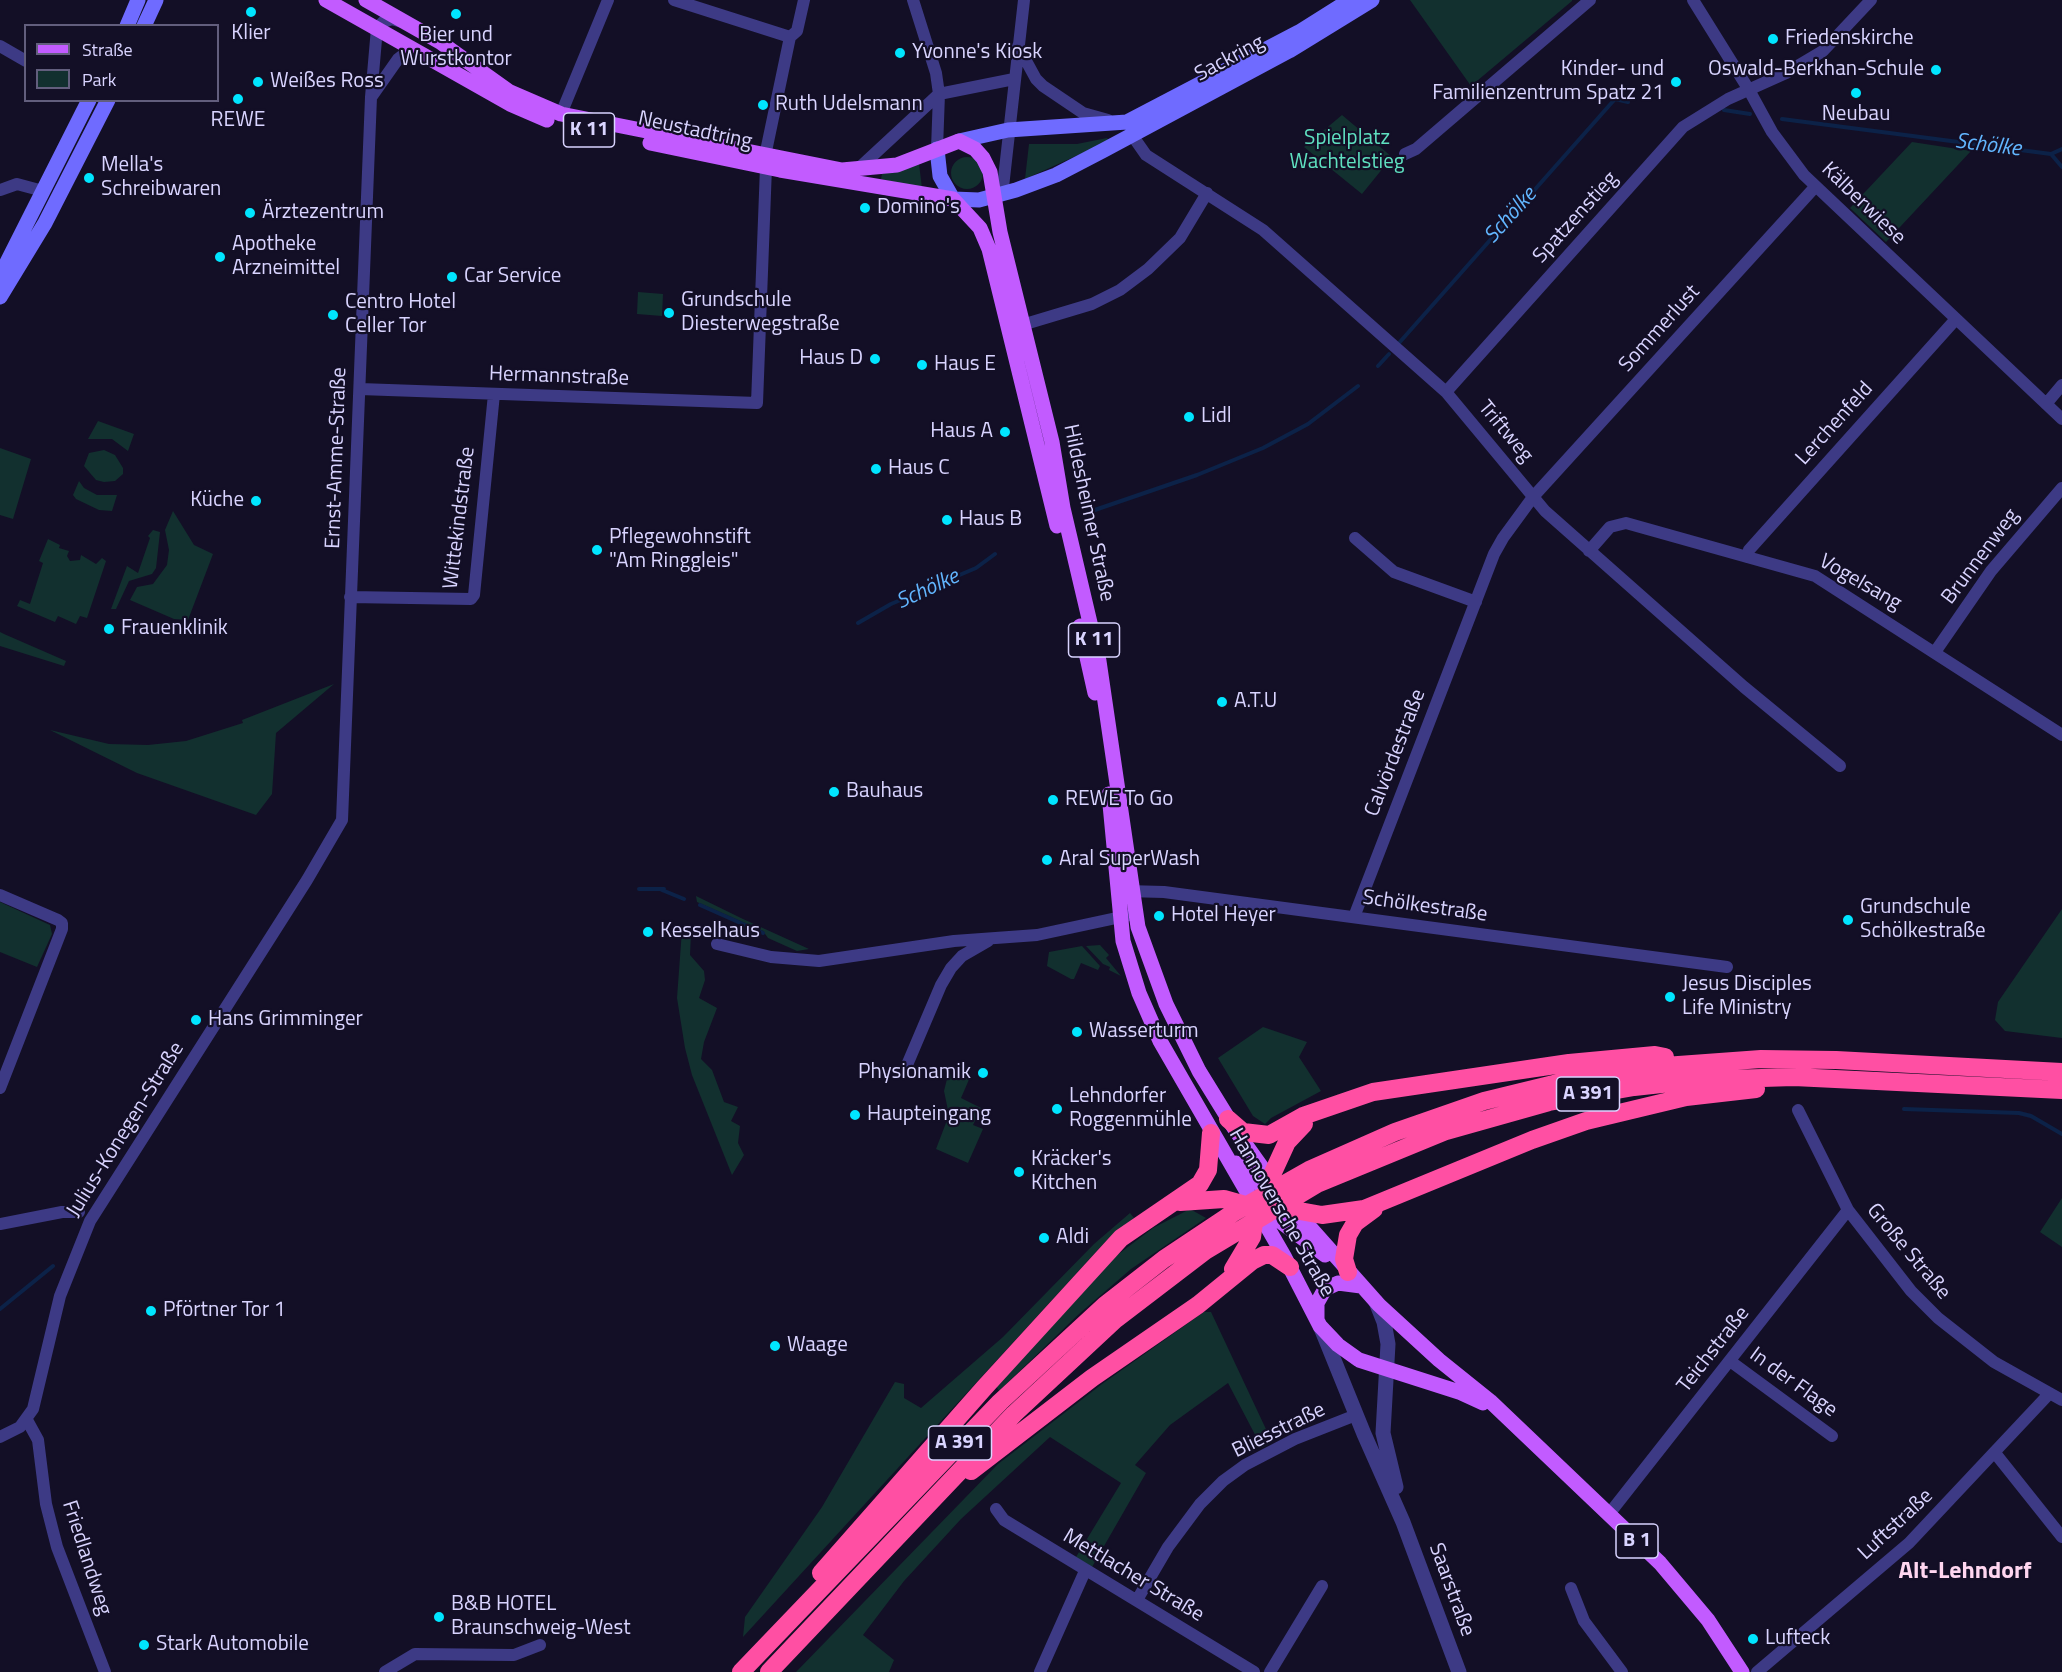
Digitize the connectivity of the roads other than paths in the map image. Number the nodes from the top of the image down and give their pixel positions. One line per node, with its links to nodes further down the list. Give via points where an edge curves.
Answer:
1 (138, 0): 16 (main road)
2 (156, 0): 17 (main road)
3 (326, 0): 18 (main road, Neustadtring / K 11)
4 (366, 0): 15 (main road, Neustadtring / K 11)
5 (608, 0): 30 (street)
6 (674, 0): 19 (street)
7 (804, 0): 19 (street, via 797,31)
8 (912, 0): 26 (street, via 934,65)
9 (1024, 0): 21 (street)
10 (1350, 0): 33 (main road, Sackring)
11 (1372, 0): 33 (main road, Sackring, via 1310,39)
12 (1590, 0): 39 (street, via 1416,149)
13 (1693, 0): 25 (street, Kälberwiese)
14 (1871, 0): 25 (street, Spatzenstieg, via 1823,51)
15 (407, 23): 18 (street, via 392,19); 30 (main road, Neustadtring / K 11, via 510,92)
16 (127, 24)
17 (145, 24)
18 (377, 28): 22 (main road, Neustadtring / K 11); 27 (street, Ernst-Amme-Straße)
19 (790, 37): 40 (street)
20 (0, 46): 23 (street)
21 (1018, 46): 24 (street); 33 (street, via 1043,86 1083,112)
22 (412, 48): 27 (street, via 398,59); 40 (main road, Neustadtring / K 11, via 525,112 548,120)
23 (24, 60)
24 (1014, 80): 26 (street); 34 (street)
25 (1749, 90): 42 (street, Kälberwiese, via 1772,132); 55 (street, Spatzenstieg, via 1683,127)
26 (939, 94): 38 (street); 41 (street)
27 (371, 97): 54 (street, Ernst-Amme-Straße)
28 (88, 102): 31 (main road)
29 (107, 102): 32 (main road)
30 (561, 114): 40 (main road, Neustadtring / K 11)
31 (80, 118): 32 (main road); 35 (main road)
32 (95, 125): 37 (main road)
33 (1129, 128): 34 (main road); 45 (street, Triftweg, via 1146,155); 46 (main road, Sackring, via 1104,150 1056,175)
34 (1008, 130): 36 (main road); 46 (street, via 1003,187)
35 (70, 138): 37 (main road); 44 (main road)
36 (959, 141): 38 (main road, K 11); 46 (main road, K 11, via 983,158)
37 (84, 145): 47 (main road)
38 (937, 149): 41 (main road, K 11, via 897,165); 48 (main road, K 11, via 940,176)
39 (1405, 154)
40 (765, 162): 41 (main road, Neustadtring / K 11); 48 (main road, Neustadtring / K 11); 56 (street, Hermannstraße, via 757,403)
41 (857, 170)
42 (1815, 187): 51 (street, Kälberwiese); 60 (street, Sommerlust)
43 (0, 190): 44 (street, via 17,184)
44 (43, 192): 47 (main road); 49 (main road)
45 (1207, 193): 52 (street, via 1180,238 1120,290 1092,304); 55 (street, Triftweg, via 1263,230)
46 (994, 197): 48 (main road); 52 (main road, Hildesheimer Straße / K 11)
47 (57, 199): 50 (main road)
48 (953, 199): 70 (main road, Hildesheimer Straße / K 11, via 980,228 989,249 1093,684)
49 (0, 276)
50 (0, 297)
51 (1956, 319): 57 (street, Kälberwiese); 63 (street, Lerchenfeld, via 1749,550)
52 (1022, 326): 70 (main road, Hildesheimer Straße / K 11, via 1052,442 1063,508 1099,661 1114,745)
53 (2062, 385): 57 (street)
54 (360, 389): 56 (street, Hermannstraße); 64 (street, Ernst-Amme-Straße)
55 (1446, 392): 60 (street, Triftweg)
56 (494, 394): 64 (street, Wittekindstraße, via 474,595 471,599)
57 (2046, 404): 58 (street, Kälberwiese)
58 (2062, 419)
59 (2062, 488): 66 (street, Brunnenweg, via 1991,571)
60 (1533, 497): 62 (street, Triftweg); 65 (street, Calvördestraße, via 1503,538)
61 (1355, 538): 65 (street, via 1394,572)
62 (1588, 551): 63 (street, Vogelsang, via 1610,527 1626,523); 68 (street, Triftweg)
63 (1747, 557): 66 (street, Vogelsang, via 1815,576)
64 (350, 597): 69 (street, Ernst-Amme-Straße)
65 (1476, 602): 73 (street, Calvördestraße)
66 (1935, 652): 67 (street, Vogelsang)
67 (2062, 735)
68 (1840, 766)
69 (342, 820): 109 (street, Julius-Konegen-Straße, via 90,1221 60,1296 37,1398)
70 (1125, 891): 72 (main road, Hildesheimer Straße / K 11); 73 (street, Schölkestraße, via 1157,891)
71 (0, 894): 81 (street, via 62,923)
72 (1128, 916): 74 (street, via 1037,935); 85 (main road, Hannoversche Straße / K 11, via 1172,1018); 86 (main road, Hannoversche Straße / K 11, via 1127,959 1152,1025)
73 (1354, 917): 76 (street, Schölkestraße)
74 (992, 939): 75 (street, via 954,940 804,962); 78 (street, via 962,956 951,968)
75 (717, 944)
76 (1727, 967)
77 (1687, 1063): 79 (highway, A 391, via 1836,1059); 83 (highway, via 1655,1054 1569,1063 1384,1090); 87 (highway, A 391, via 1566,1081 1484,1101 1395,1132)
78 (907, 1065)
79 (2062, 1072)
80 (1852, 1078): 82 (highway, A 391); 87 (highway, A 391, via 1698,1080 1593,1093 1446,1131); 89 (highway, via 1834,1086 1686,1097 1614,1113 1532,1140)
81 (0, 1088)
82 (2062, 1090)
83 (1330, 1106): 85 (highway, via 1264,1136 1243,1132); 88 (highway, via 1287,1142)
84 (1798, 1110): 93 (street, Große Straße)
85 (1232, 1125): 88 (main road, Hannoversche Straße / K 11)
86 (1211, 1133): 88 (main road); 90 (highway, via 1206,1176 1193,1191); 91 (main road, Hannoversche Straße / K 11)
87 (1332, 1169): 97 (highway, A 391, via 1263,1195)
88 (1265, 1186): 91 (main road); 92 (main road, Hannoversche Straße / K 11); 95 (main road)
89 (1384, 1203): 92 (highway, via 1340,1214); 99 (highway, via 1360,1218 1348,1235)
90 (1170, 1205): 91 (highway, via 1210,1198); 126 (highway, via 1121,1239 1018,1350 776,1624)
91 (1256, 1208): 95 (main road); 98 (main road, Hannoversche Straße / K 11); 100 (highway, via 1249,1243)
92 (1294, 1210): 99 (main road, Hannoversche Straße / K 11)
93 (1848, 1210): 104 (street, Teichstraße); 106 (street, Große Straße, via 1911,1291 1938,1318 1994,1362)
94 (78, 1212): 96 (street)
95 (1274, 1217): 98 (main road); 99 (main road)
96 (0, 1224)
97 (1201, 1244): 116 (highway, A 391, via 1071,1359); 126 (highway, A 391, via 1137,1279 1050,1354)
98 (1287, 1262): 100 (highway, via 1264,1255); 103 (main road, Hannoversche Straße / B 1)
99 (1346, 1269): 101 (main road, Hannoversche Straße / K 11)
100 (1220, 1286): 116 (highway)
101 (1361, 1286): 102 (main road, Hannoversche Straße / K 11); 103 (main road, via 1338,1283 1325,1289 1317,1303)
102 (1375, 1300): 105 (street, K 11, via 1384,1322); 110 (main road, Hannoversche Straße / B 1)
103 (1319, 1323): 105 (main road, Hannoversche Straße / B 1, via 1348,1354); 108 (street, Saarstraße / K 11)
104 (1730, 1361): 111 (street, In der Flage); 118 (street, Teichstraße)
105 (1387, 1371): 110 (main road, Hannoversche Straße / B 1, via 1472,1397); 115 (street, Saarstraße / K 11, via 1383,1418)
106 (2049, 1394): 107 (street, Große Straße); 114 (street, Luftstraße)
107 (2062, 1400)
108 (1356, 1415): 113 (street, Saarstraße / K 11); 124 (street, Bliesstraße, via 1295,1439 1223,1481 1168,1547)
109 (27, 1420): 112 (street, via 13,1433); 127 (street, Friedlandweg, via 38,1440 46,1504 57,1547)
110 (1514, 1425): 118 (main road, Hannoversche Straße / B 1)
111 (1832, 1436)
112 (0, 1437)
113 (1370, 1448): 115 (street, Saarstraße); 119 (street, Saarstraße / K 11)
114 (1995, 1453): 120 (street); 136 (street, Luftstraße, via 1909,1543)
115 (1389, 1464): 119 (street, Saarstraße / K 11)
116 (931, 1500): 129 (highway, A 391)
117 (996, 1509): 121 (street, Mettlacher Straße, via 1004,1520)
118 (1609, 1514): 135 (main road, Hannoversche Straße / B 1, via 1687,1594)
119 (1403, 1522): 133 (street, Saarstraße / K 11)
120 (2062, 1537)
121 (1085, 1571): 124 (street, Mettlacher Straße); 130 (street)
122 (1322, 1586): 132 (street)
123 (1571, 1588): 134 (street, via 1584,1621)
124 (1137, 1600): 131 (street, Mettlacher Straße)
125 (540, 1645): 128 (street, via 514,1655 415,1654)
126 (742, 1671)
127 (105, 1672)
128 (385, 1672)
129 (769, 1672)
130 (1040, 1672)
131 (1254, 1672)
132 (1270, 1672)
133 (1459, 1672)
134 (1622, 1672)
135 (1742, 1672)
136 (1757, 1672)

